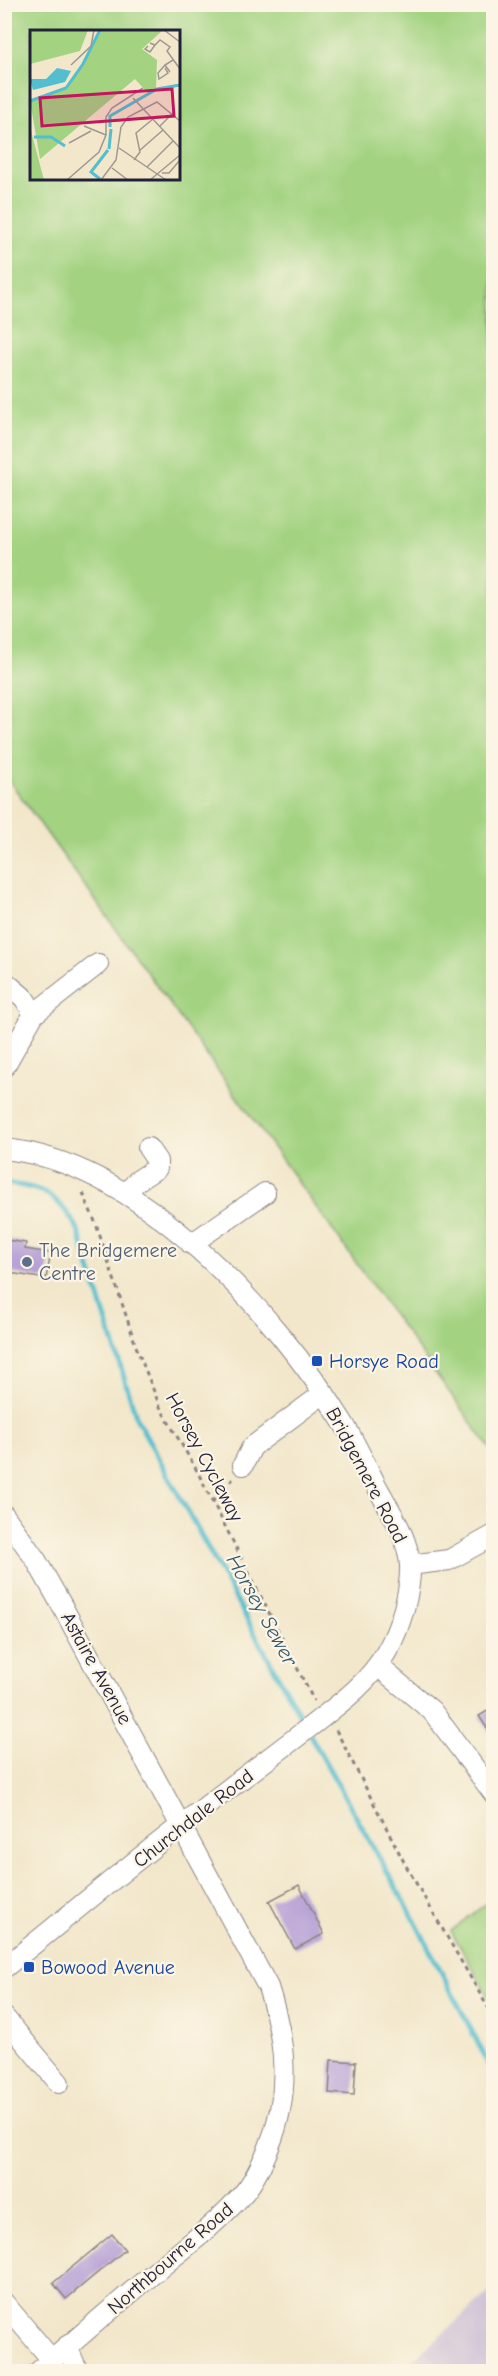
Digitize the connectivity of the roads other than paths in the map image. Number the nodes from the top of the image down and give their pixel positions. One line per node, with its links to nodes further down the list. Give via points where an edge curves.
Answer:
1 (98, 964): 3 (street)
2 (4, 981): 3 (street, via 24,998)
3 (34, 1014): 4 (street)
4 (4, 1067)
5 (148, 1148): 7 (street, via 157,1168)
6 (4, 1149): 7 (street, Bridgemere Road, via 65,1163)
7 (127, 1193): 9 (street, Bridgemere Road)
8 (265, 1193): 9 (street)
9 (191, 1244): 10 (street, Bridgemere Road, via 270,1323)
10 (324, 1394): 11 (street, Bridgemere Road, via 252,1448); 14 (street, Bridgemere Road, via 400,1532)
11 (243, 1465)
12 (4, 1515): 17 (street, Astaire Avenue, via 36,1560)
13 (494, 1535): 14 (street, via 449,1560)
14 (410, 1565): 15 (street, Bridgemere Road, via 395,1634)
15 (378, 1666): 16 (street, via 438,1719); 17 (street, Churchdale Road, via 363,1684 320,1719)
16 (492, 1789)
17 (182, 1825): 18 (street, Churchdale Road); 22 (street, Northbourne Road, via 268,1987 280,2023 284,2093 276,2129 262,2164 244,2193)
18 (4, 1968)
19 (4, 2017): 20 (street)
20 (59, 2083)
21 (4, 2303): 23 (street)
22 (67, 2346): 23 (street, Northbourne Road); 24 (street)
23 (45, 2366)
24 (78, 2372)

